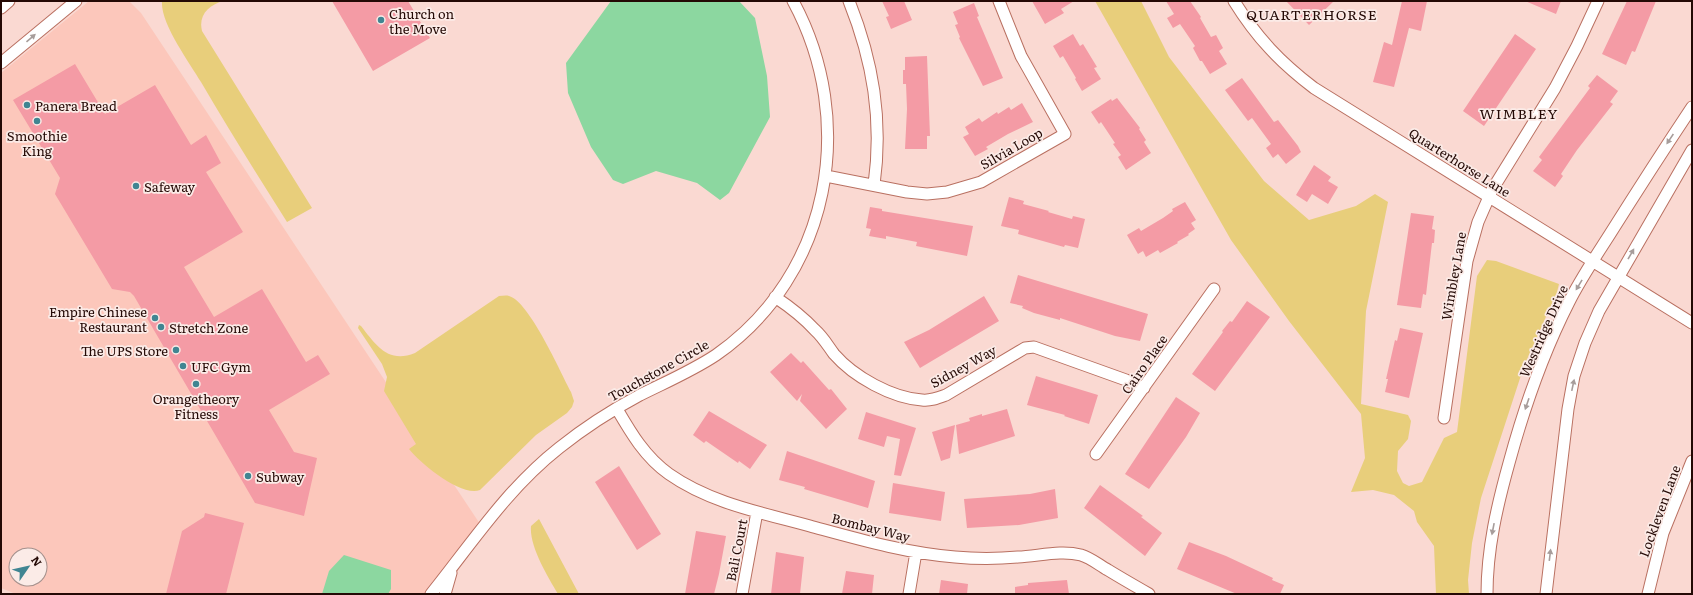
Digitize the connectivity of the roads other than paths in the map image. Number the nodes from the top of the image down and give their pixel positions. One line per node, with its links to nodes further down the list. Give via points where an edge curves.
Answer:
1 (9, 1): 8 (street)
2 (76, 1): 9 (street, one-way to 2)
3 (793, 1): 12 (street, Touchstone Circle, via 809,35 822,76 828,118)
4 (848, 1): 13 (street, via 867,52 875,92 878,138)
5 (999, 1): 13 (street, Silvia Loop, via 1021,56 1065,134 981,182 963,189 927,194)
6 (1234, 1): 14 (street, Quarterhorse Lane, via 1266,47 1290,70 1314,88)
7 (1598, 1): 14 (street, Wimbley Lane, via 1554,88)
8 (1, 8)
9 (1, 64)
10 (1692, 107): 15 (street, Westridge Drive, one-way to 15)
11 (1692, 150): 16 (street, one-way to 11)
12 (826, 176): 13 (street, Silvia Loop); 18 (street, Touchstone Circle, via 811,232 787,281)
13 (874, 185)
14 (1488, 196): 15 (street, Quarterhorse Lane); 22 (street, Wimbley Lane, via 1468,255)
15 (1593, 262): 16 (street, Quarterhorse Lane); 33 (street, Westridge Drive, one-way to 33, via 1552,339 1519,427 1499,498)
16 (1618, 277): 19 (street, Quarterhorse Lane); 34 (street, one-way to 16, via 1574,376 1593,324)
17 (1214, 289): 20 (street, Cairo Place)
18 (775, 297): 20 (street, Sidney Way, via 817,331 835,355 850,369 874,384 922,400 946,395 1025,348 1034,347); 21 (street, Touchstone Circle, via 740,336 716,355 691,371)
19 (1692, 323)
20 (1144, 388): 23 (street, Cairo Place)
21 (617, 409): 25 (street, Bombay Way, via 638,444 669,474 689,486); 27 (street, Touchstone Circle, via 559,448 529,474 487,521)
22 (1444, 418)
23 (1096, 454)
24 (1692, 462): 35 (street, Lockleven Lane, via 1663,533)
25 (758, 512): 26 (street, Bombay Way, via 867,542); 30 (street, Bali Court)
26 (916, 552): 31 (street); 32 (street, Bombay Way, via 954,557 993,558 1070,552 1094,561)
27 (452, 569): 28 (street, Touchstone Circle); 29 (street, Touchstone Circle)
28 (431, 594)
29 (445, 594)
30 (742, 594)
31 (908, 594)
32 (1149, 594)
33 (1487, 594)
34 (1546, 594)
35 (1648, 594)

